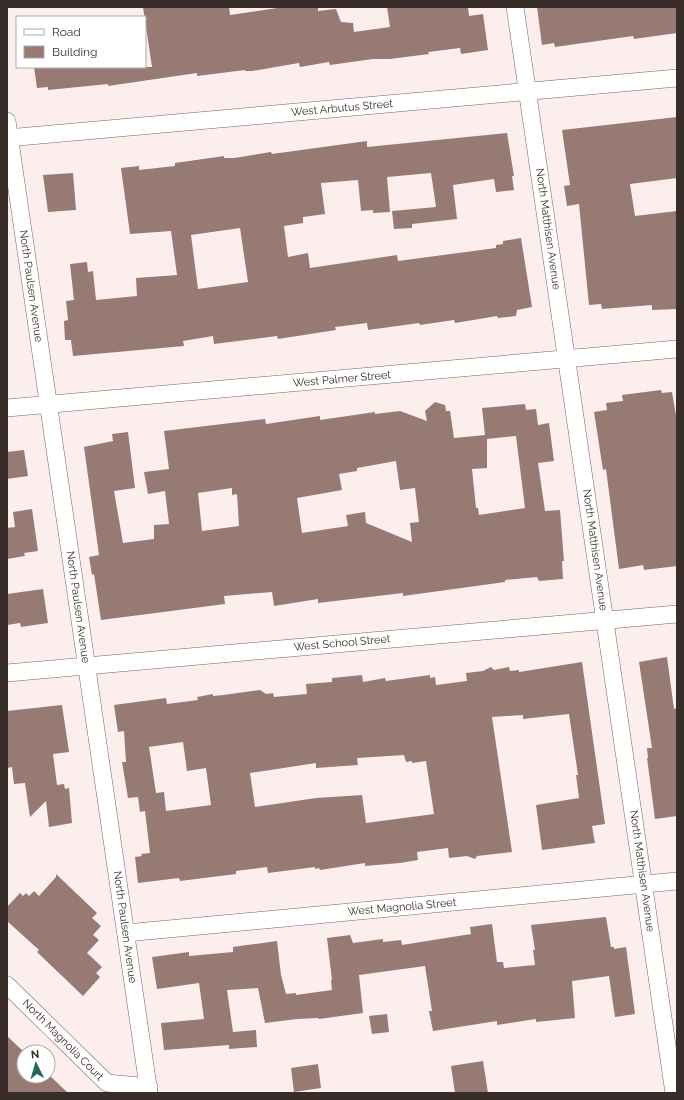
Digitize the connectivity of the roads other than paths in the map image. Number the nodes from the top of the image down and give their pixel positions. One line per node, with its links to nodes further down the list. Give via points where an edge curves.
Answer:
1 (516, 7): 3 (street, North Matthisen Avenue)
2 (677, 78): 3 (street, West Arbutus Street)
3 (528, 91): 5 (street, West Arbutus Street); 7 (street, North Matthisen Avenue)
4 (7, 121): 5 (street, North Paulsen Avenue)
5 (8, 138): 8 (street, North Paulsen Avenue)
6 (677, 349): 7 (street, West Palmer Street)
7 (567, 359): 8 (street, West Palmer Street); 11 (street, North Matthisen Avenue)
8 (49, 406): 9 (street, West Palmer Street); 12 (street, North Paulsen Avenue)
9 (7, 408)
10 (677, 614): 11 (street, West School Street)
11 (605, 621): 12 (street, West School Street); 15 (street, North Matthisen Avenue)
12 (87, 665): 13 (street, West School Street); 16 (street, North Paulsen Avenue)
13 (7, 673)
14 (677, 881): 15 (street, West Magnolia Street)
15 (644, 884): 16 (street, West Magnolia Street); 19 (street, North Matthisen Avenue)
16 (126, 933): 18 (street, North Paulsen Avenue)
17 (7, 985): 18 (street, North Magnolia Court, via 107,1083)
18 (149, 1090)
19 (674, 1093)

